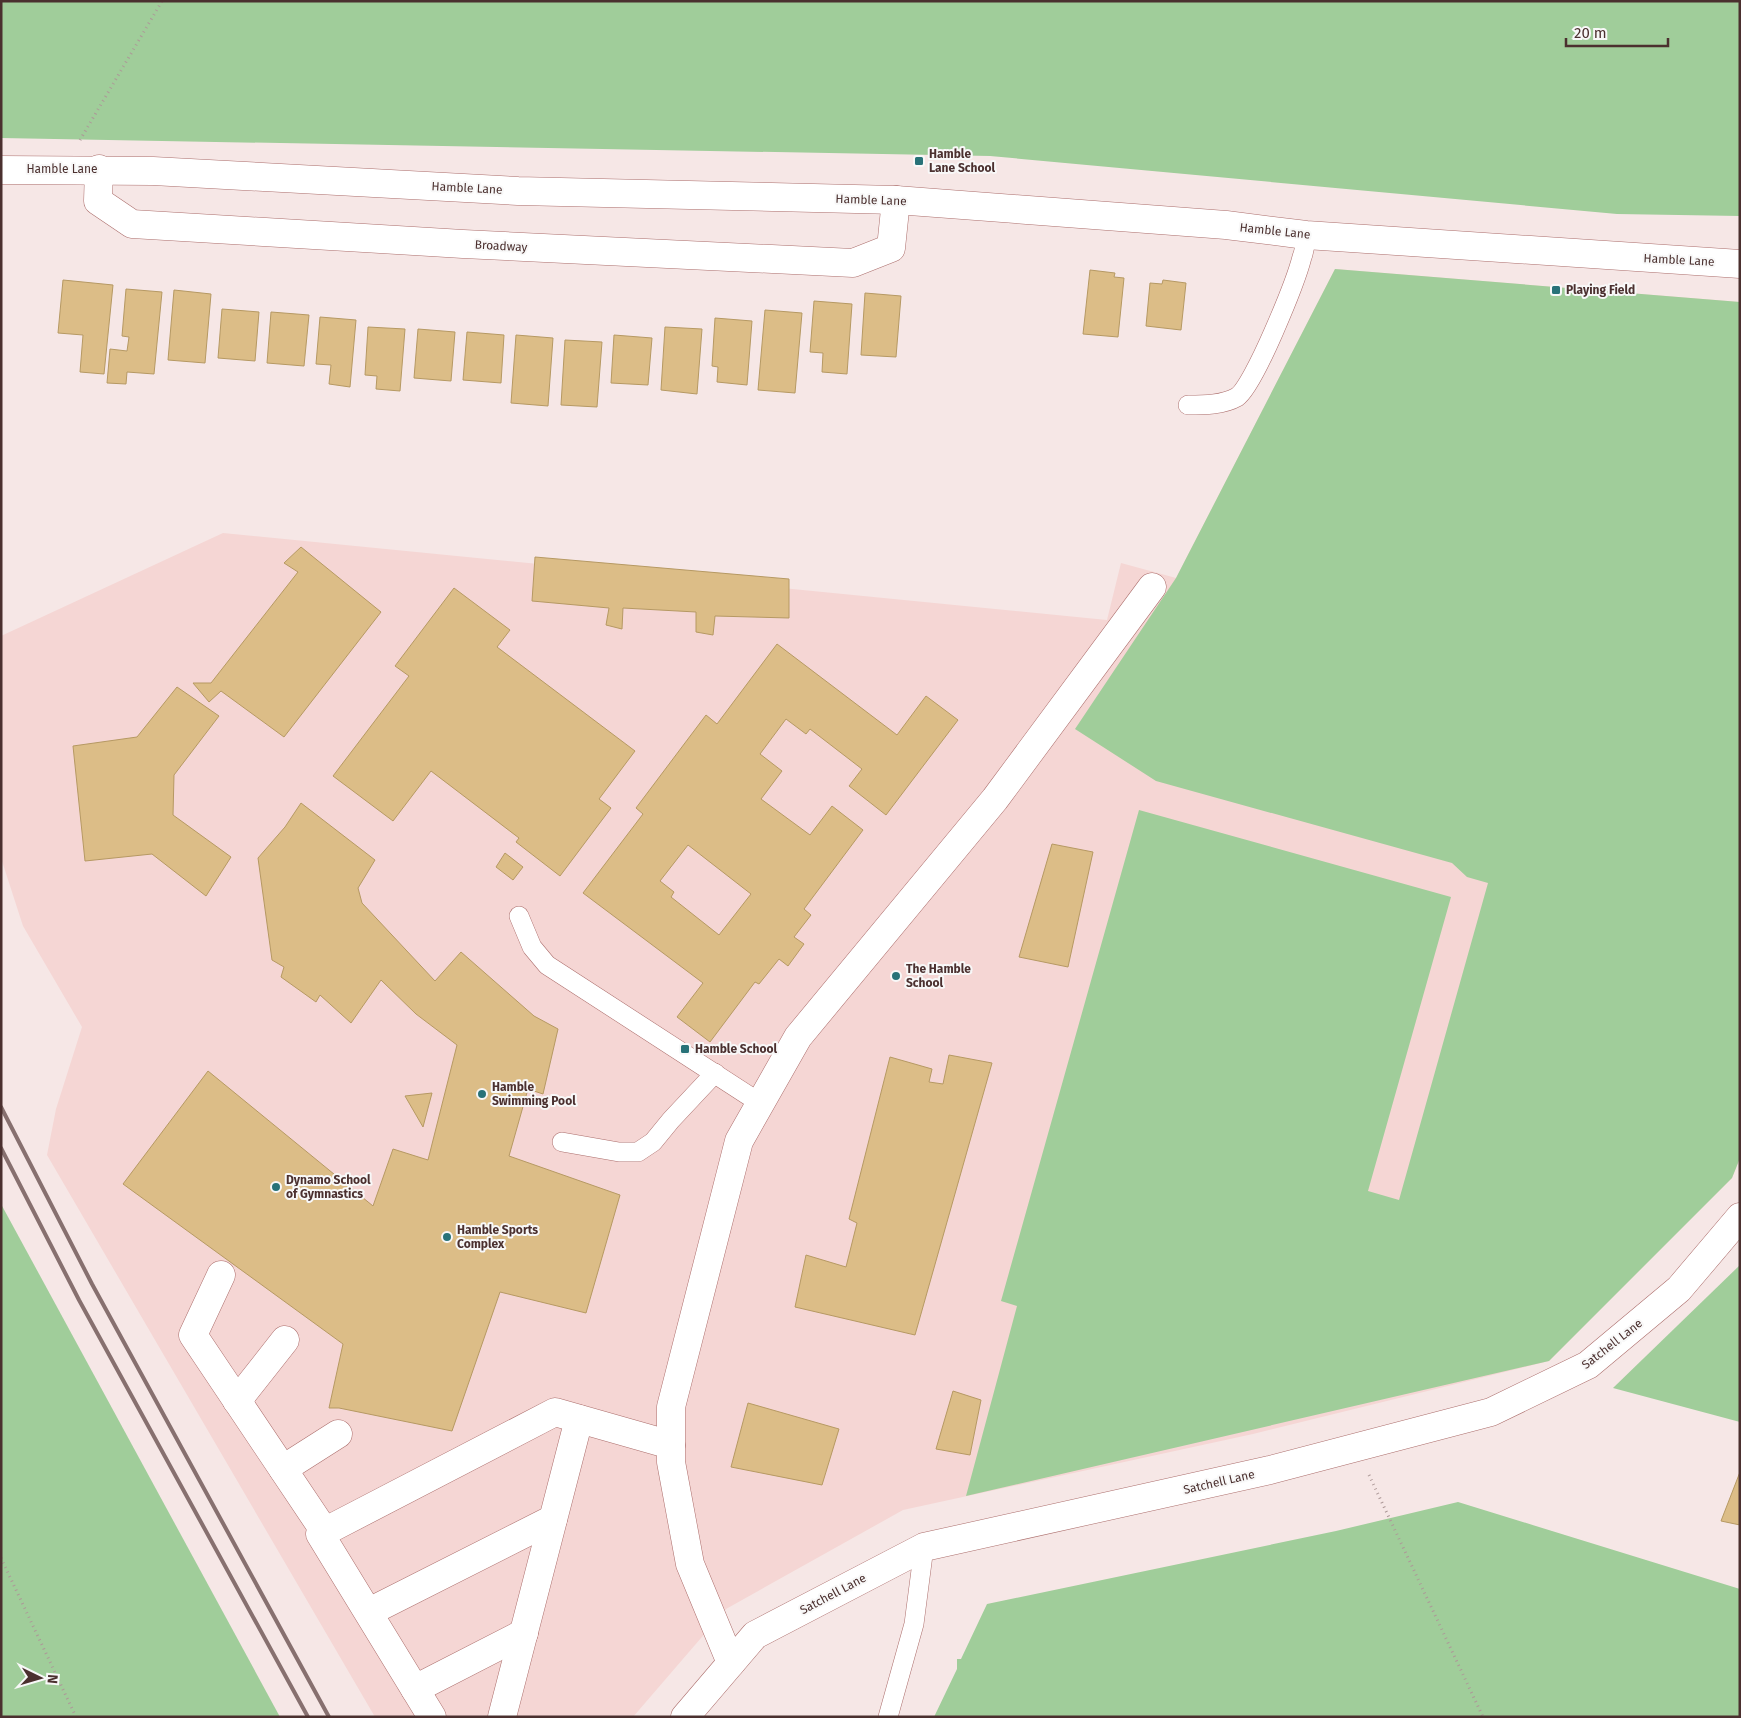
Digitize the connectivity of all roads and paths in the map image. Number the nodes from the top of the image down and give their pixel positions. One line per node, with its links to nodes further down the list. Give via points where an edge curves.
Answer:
1 (162, 1): 4 (path)
2 (99, 169): 4 (street, Hamble Lane); 5 (street, Hamble Lane, via 518,191); 5 (street, Broadway, via 98,201 132,224 853,263 891,248)
3 (1, 170): 4 (street, Hamble Lane)
4 (60, 170)
5 (896, 200): 6 (street, Hamble Lane, via 1226,225)
6 (1306, 235): 7 (street, Hamble Lane); 8 (lane, via 1303,257 1280,316 1247,386 1238,396 1225,402)
7 (1740, 264)
8 (1188, 406)
9 (1152, 587): 12 (street, via 995,799 798,1037)
10 (520, 916): 11 (lane, via 532,947 547,965)
11 (715, 1073): 12 (lane); 13 (lane, via 652,1142 638,1152)
12 (760, 1102): 20 (street, via 736,1150 671,1407)
13 (562, 1142)
14 (1740, 1217): 21 (street, Satchell Lane, via 1678,1289 1588,1365 1491,1412)
15 (221, 1275): 17 (street, via 193,1335)
16 (285, 1340): 17 (street)
17 (237, 1401): 22 (street)
18 (578, 1419): 20 (street); 23 (street); 24 (street, via 555,1412)
19 (338, 1434): 22 (street)
20 (671, 1445): 29 (street, via 671,1462 690,1564)
21 (1355, 1448): 25 (street, Satchell Lane); 36 (path)
22 (283, 1469): 24 (street)
23 (553, 1519): 27 (street); 28 (street)
24 (325, 1532): 27 (street, via 320,1534)
25 (924, 1547): 29 (street, Satchell Lane, via 755,1635); 35 (lane, via 914,1624)
26 (1, 1558): 31 (path)
27 (369, 1612): 30 (street)
28 (524, 1633): 30 (street); 33 (street)
29 (731, 1663): 34 (street, Satchell Lane)
30 (415, 1689): 32 (street)
31 (76, 1717)
32 (432, 1717)
33 (502, 1717)
34 (685, 1717)
35 (888, 1717)
36 (1483, 1717)

